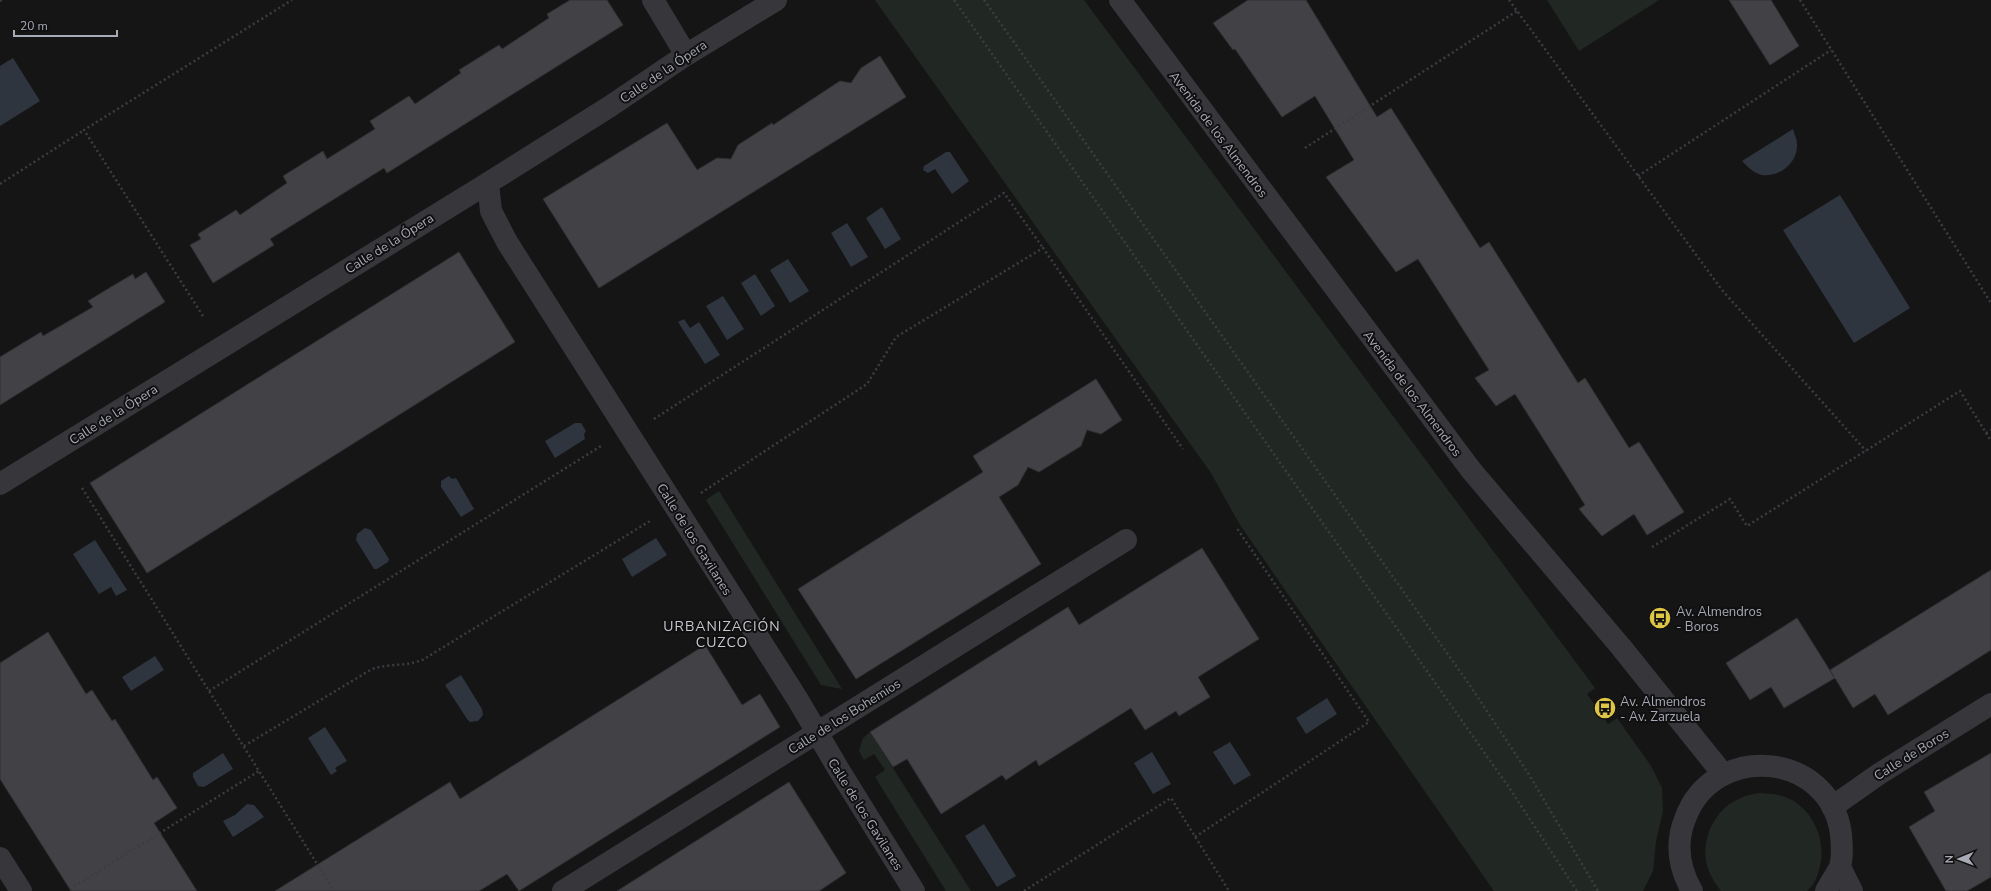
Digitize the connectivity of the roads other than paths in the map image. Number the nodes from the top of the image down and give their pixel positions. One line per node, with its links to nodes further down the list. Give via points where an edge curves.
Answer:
1 (653, 0): 4 (street)
2 (776, 0): 4 (street, Calle de la Ópera)
3 (1120, 0): 10 (street, Avenida de los Almendros, via 1471,470 1626,653)
4 (686, 55): 5 (street, Calle de la Ópera)
5 (488, 183): 6 (street, Calle de la Ópera); 9 (street, Calle de los Gavilanes, via 491,211 507,242)
6 (0, 484)
7 (1126, 540): 9 (street, Calle de los Bohemios)
8 (1991, 704): 11 (street, Calle de Boros, via 1879,774)
9 (817, 733): 15 (street, Calle de los Bohemios); 16 (street, Calle de los Gavilanes)
10 (1722, 774): 11 (street, via 1744,766 1760,765 1790,770 1807,779); 17 (street, via 1703,788 1689,807 1681,830 1679,854 1684,877)
11 (1832, 807): 13 (street, via 1840,826)
12 (0, 858): 14 (street)
13 (1840, 867): 18 (street); 19 (street)
14 (21, 891)
15 (563, 891)
16 (914, 891)
17 (1692, 891)
18 (1826, 891)
19 (1852, 891)

